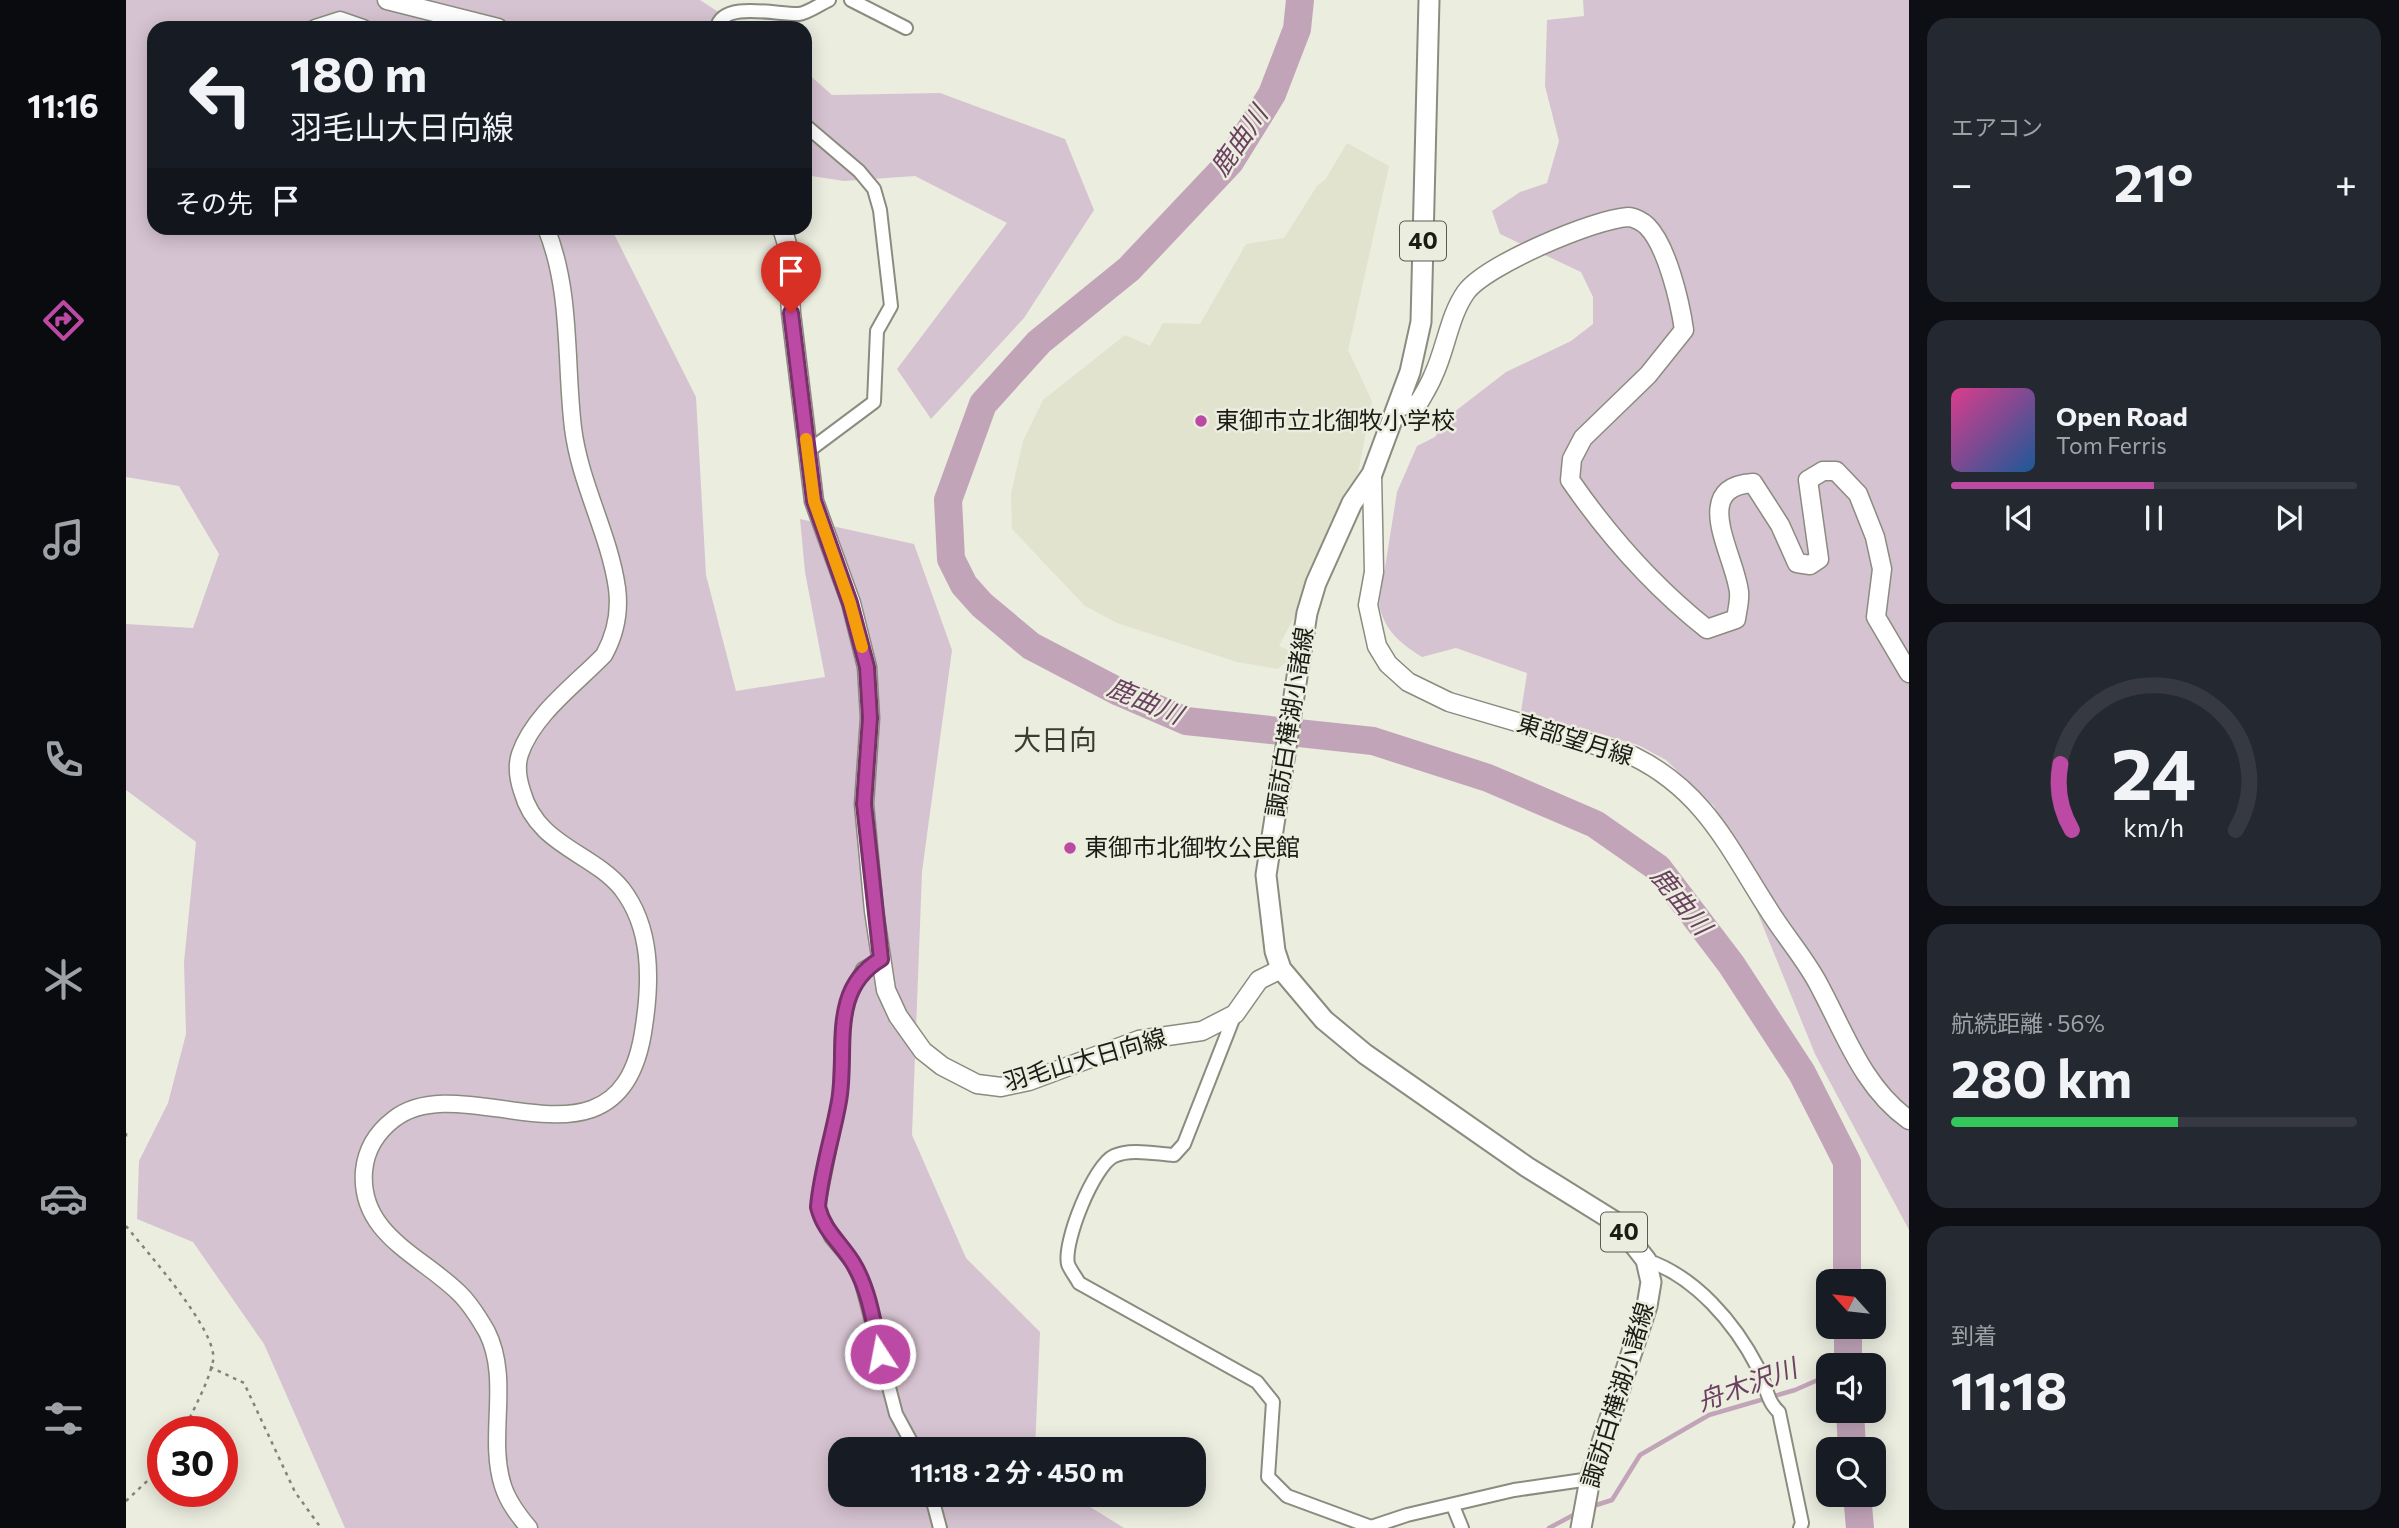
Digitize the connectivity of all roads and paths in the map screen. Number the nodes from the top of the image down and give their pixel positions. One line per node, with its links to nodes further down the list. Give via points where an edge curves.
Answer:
1 (387, 0): 5 (main road)
2 (829, 0): 6 (street, via 800,14 763,6 736,7)
3 (851, 0): 7 (street)
4 (1429, 0): 11 (main road, 諏訪白樺湖小諸線 / 40, via 1421,322)
5 (470, 21)
6 (721, 21)
7 (906, 29)
8 (812, 131): 12 (street, via 874,189 891,306 877,331 874,402)
9 (548, 235): 30 (street, via 562,285 575,439 589,497 610,552 618,607 604,655 534,729 519,757 518,777 523,796 542,827 620,887 630,902 642,928 648,959 644,1031 626,1079 599,1106 558,1115 443,1104 418,1107 380,1130 364,1174 368,1207 379,1227 460,1294 489,1337 498,1382 503,1486 513,1509)
10 (784, 235): 12 (main road, 羽毛山大日向線)
11 (1398, 406): 13 (main road, 諏訪白樺湖小諸線 / 40); 14 (main road, via 1418,404 1434,375 1464,294 1477,279 1527,253 1612,220 1632,217 1647,226 1660,249 1684,330 1648,376 1583,438 1572,459 1570,480 1643,569 1707,629 1736,619 1739,593 1718,512 1722,494 1734,484 1753,483 1797,563 1810,565 1819,559 1808,480 1823,471 1836,471 1858,494 1875,537 1882,569 1876,617)
12 (807, 452): 15 (main road, 羽毛山大日向線, via 814,501 867,667 870,718 864,804)
13 (1372, 474): 16 (main road, 諏訪白樺湖小諸線 / 40, via 1352,503 1316,583 1298,660 1265,876); 18 (main road, 東部望月線, via 1374,572 1368,605 1377,646 1388,664 1408,682 1449,702 1633,756 1685,788 1738,856 1819,985 1876,1091)
14 (1909, 673)
15 (881, 959): 17 (main road, 羽毛山大日向線, via 886,990 923,1051 977,1084 1001,1087 1029,1081 1139,1040 1202,1031); 23 (street, via 863,969 848,1000 840,1096 818,1207 822,1222 861,1280 890,1393)
16 (1281, 970): 17 (main road, 羽毛山大日向線, via 1259,980); 20 (main road, 諏訪白樺湖小諸線 / 40, via 1324,1020 1365,1054 1527,1167 1617,1223)
17 (1236, 1013): 27 (street, via 1184,1144 1174,1155 1130,1152 1112,1156 1094,1178 1072,1230 1068,1262 1079,1283 1256,1382 1273,1402 1268,1477 1287,1496 1371,1527)
18 (1909, 1120)
19 (126, 1226): 21 (path, via 194,1313 209,1340)
20 (1646, 1260): 24 (main road, 諏訪白樺湖小諸線 / 40, via 1651,1282 1647,1306); 34 (street, via 1663,1266 1716,1305 1758,1368 1772,1406 1779,1412)
21 (210, 1367): 22 (path); 29 (path, via 244,1383 295,1492)
22 (190, 1416)
23 (910, 1437)
24 (1590, 1479): 27 (street, via 1514,1490); 33 (main road, 諏訪白樺湖小諸線 / 40)
25 (147, 1481): 26 (path)
26 (126, 1501)
27 (1453, 1506): 32 (street)
28 (934, 1507): 31 (street)
29 (321, 1528)
30 (529, 1528)
31 (940, 1528)
32 (1462, 1528)
33 (1581, 1528)
34 (1800, 1528)

